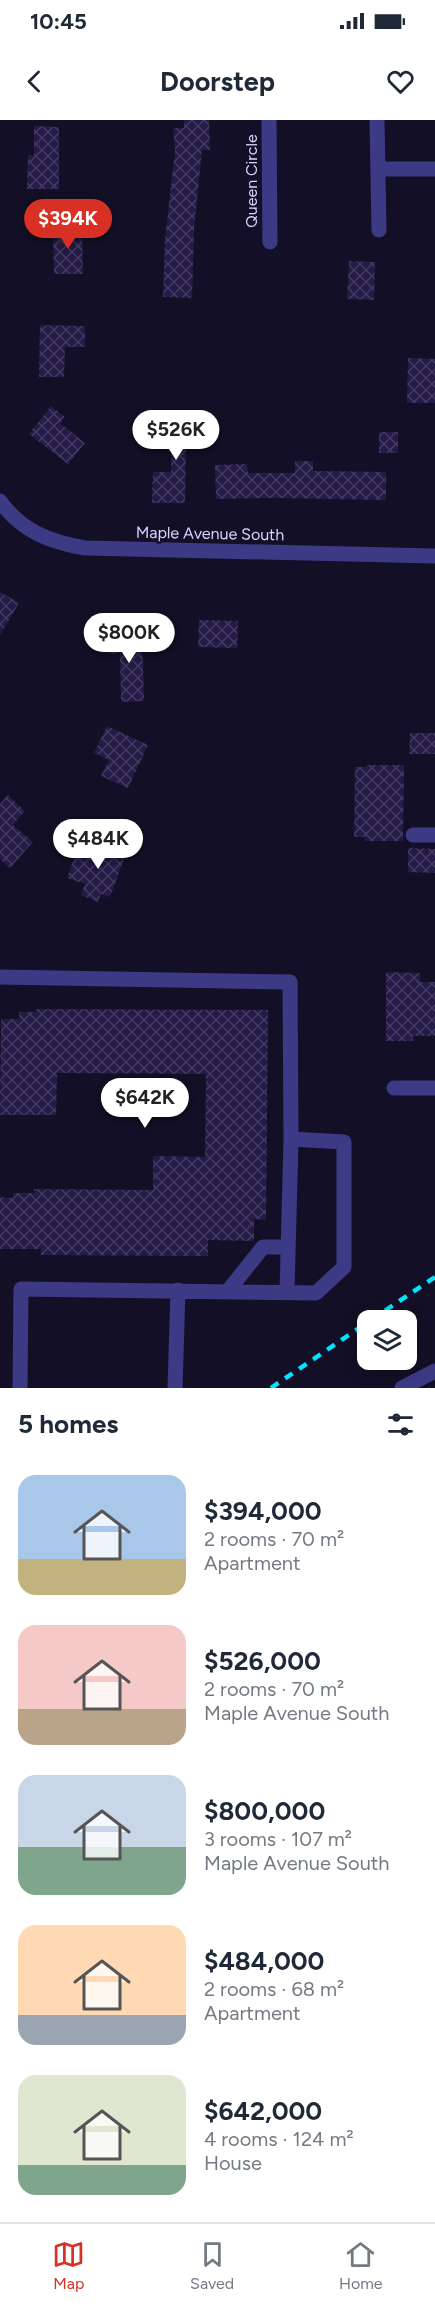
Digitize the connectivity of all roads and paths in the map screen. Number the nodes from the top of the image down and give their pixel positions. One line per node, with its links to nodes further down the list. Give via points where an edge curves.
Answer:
1 (269, 120): 6 (street, Queen Circle)
2 (377, 120): 3 (street)
3 (378, 169): 4 (street); 5 (street)
4 (435, 169)
5 (379, 230)
6 (270, 242)
7 (0, 501): 8 (street, Maple Avenue South, via 10,515 33,533 57,544 86,548)
8 (435, 556)
9 (413, 835): 10 (street)
10 (435, 835)
11 (0, 977): 14 (street, via 290,981)
12 (394, 1088): 13 (street)
13 (435, 1088)
14 (291, 1139): 15 (street); 18 (street, via 344,1142 344,1267 316,1293)
15 (288, 1247): 17 (street, via 263,1247); 18 (street)
16 (178, 1290): 17 (street); 20 (street, via 21,1289); 21 (street)
17 (228, 1291): 18 (street)
18 (287, 1293)
19 (435, 1371): 22 (street)
20 (20, 1388)
21 (175, 1388)
22 (402, 1388)

